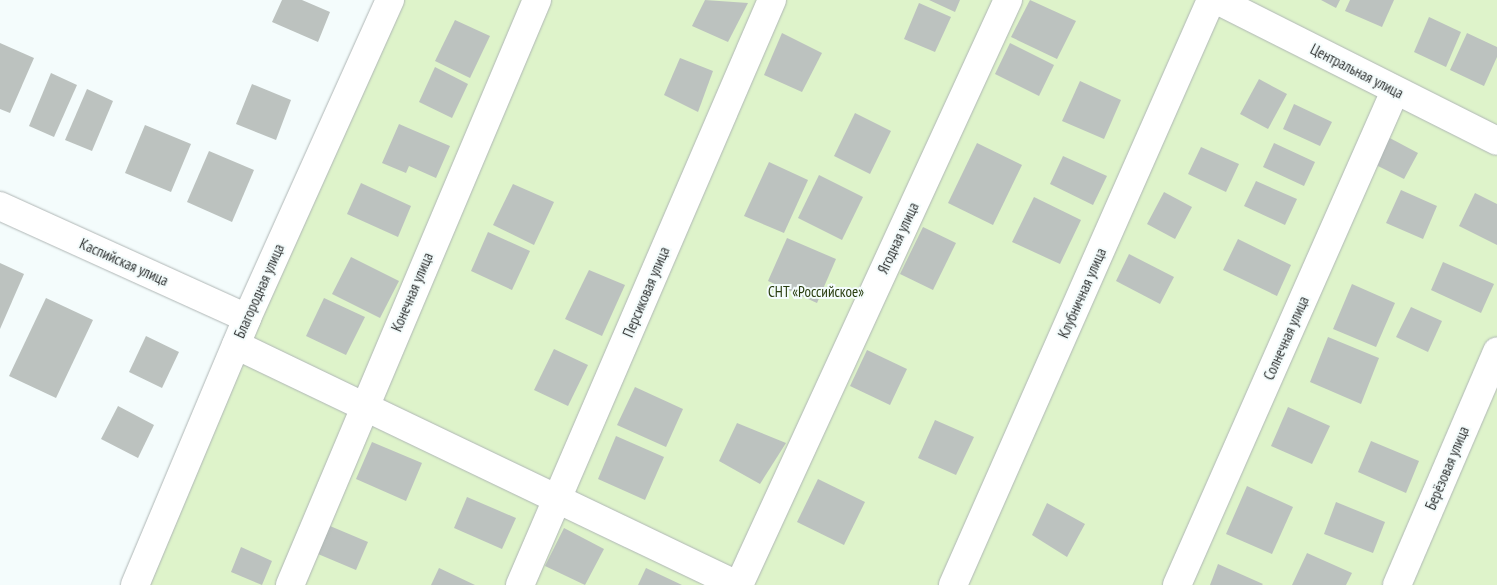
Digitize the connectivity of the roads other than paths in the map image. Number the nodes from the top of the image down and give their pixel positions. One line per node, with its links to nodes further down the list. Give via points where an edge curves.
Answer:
1 (390, 0): 11 (street, Благородная улица)
2 (537, 0): 14 (street, Конечная улица)
3 (772, 0): 15 (street, Персиковая улица)
4 (1008, 0): 19 (street, Ягодная улица)
5 (1211, 0): 20 (street, Клубничная улица)
6 (1217, 0): 7 (street, Центральная улица)
7 (1253, 8): 8 (street, Центральная улица)
8 (1395, 91): 9 (street, Центральная улица); 21 (street, Солнечная улица)
9 (1497, 141)
10 (0, 206): 11 (street, Каспийская улица)
11 (247, 318): 12 (street, Благородная улица)
12 (236, 345): 14 (street); 16 (street, Благородная улица)
13 (1497, 352): 22 (street, Берёзовая улица)
14 (363, 407): 15 (street); 17 (street, Конечная улица)
15 (557, 497): 18 (street, Персиковая улица); 19 (street)
16 (135, 585)
17 (290, 585)
18 (520, 585)
19 (738, 585)
20 (953, 585)
21 (1177, 585)
22 (1397, 585)

